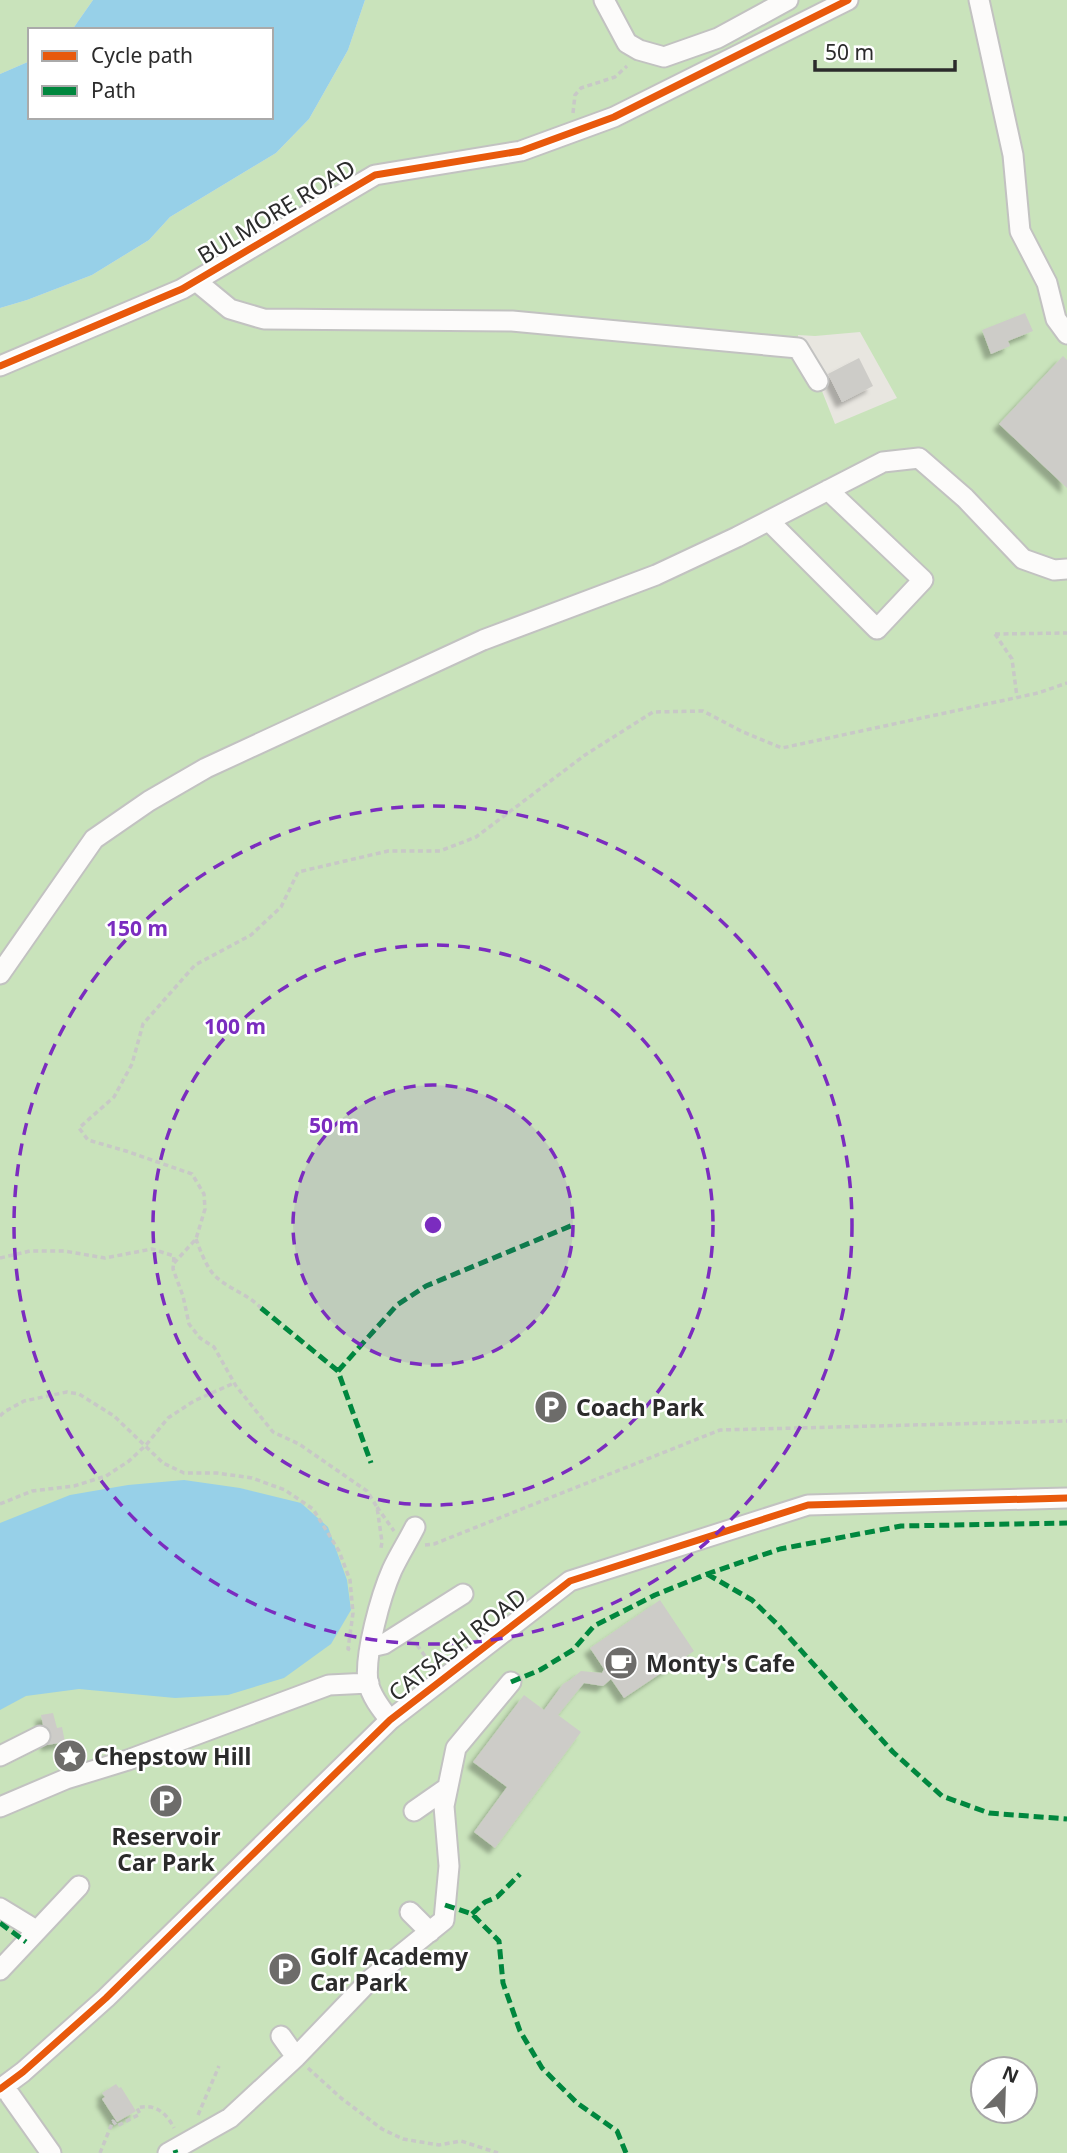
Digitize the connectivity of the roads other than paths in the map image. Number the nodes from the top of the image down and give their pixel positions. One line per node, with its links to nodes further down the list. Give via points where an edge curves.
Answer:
1 (604, 0): 2 (street, via 627,43 664,57 718,37)
2 (788, 0)
3 (848, 0): 5 (street, BULMORE ROAD, via 614,117 521,151 375,175)
4 (979, 0): 6 (street, via 1013,155 1020,231 1047,283 1056,319)
5 (196, 281): 7 (street, BULMORE ROAD); 8 (street, via 230,309 264,319 512,321 798,348)
6 (1067, 334)
7 (0, 366)
8 (818, 381)
9 (828, 490): 10 (street); 10 (street, via 923,580 877,629); 11 (street, via 883,463 919,458 1023,559 1054,570)
10 (769, 521): 12 (street, via 656,575 483,640 206,768 149,801 94,839)
11 (1067, 569)
12 (0, 974)
13 (1067, 1499): 19 (street, CATSASH ROAD, via 808,1506 570,1581)
14 (412, 1533): 16 (street, via 392,1571)
15 (463, 1594): 16 (street)
16 (369, 1652): 18 (street)
17 (511, 1682): 22 (street, via 456,1748)
18 (369, 1683): 19 (street); 23 (street, via 329,1685)
19 (390, 1720): 33 (street, CATSASH ROAD)
20 (40, 1736): 21 (street)
21 (0, 1756)
22 (447, 1788): 24 (street); 29 (street, via 449,1866 444,1920)
23 (0, 1807)
24 (414, 1811)
25 (79, 1886): 28 (street)
26 (0, 1908): 28 (street)
27 (410, 1912): 29 (street)
28 (36, 1930): 30 (street)
29 (430, 1931): 32 (street, via 370,1979)
30 (0, 1970)
31 (281, 2036): 32 (street)
32 (296, 2057): 34 (street, via 230,2118)
33 (5, 2092): 35 (street)
34 (175, 2149)
35 (51, 2153)

